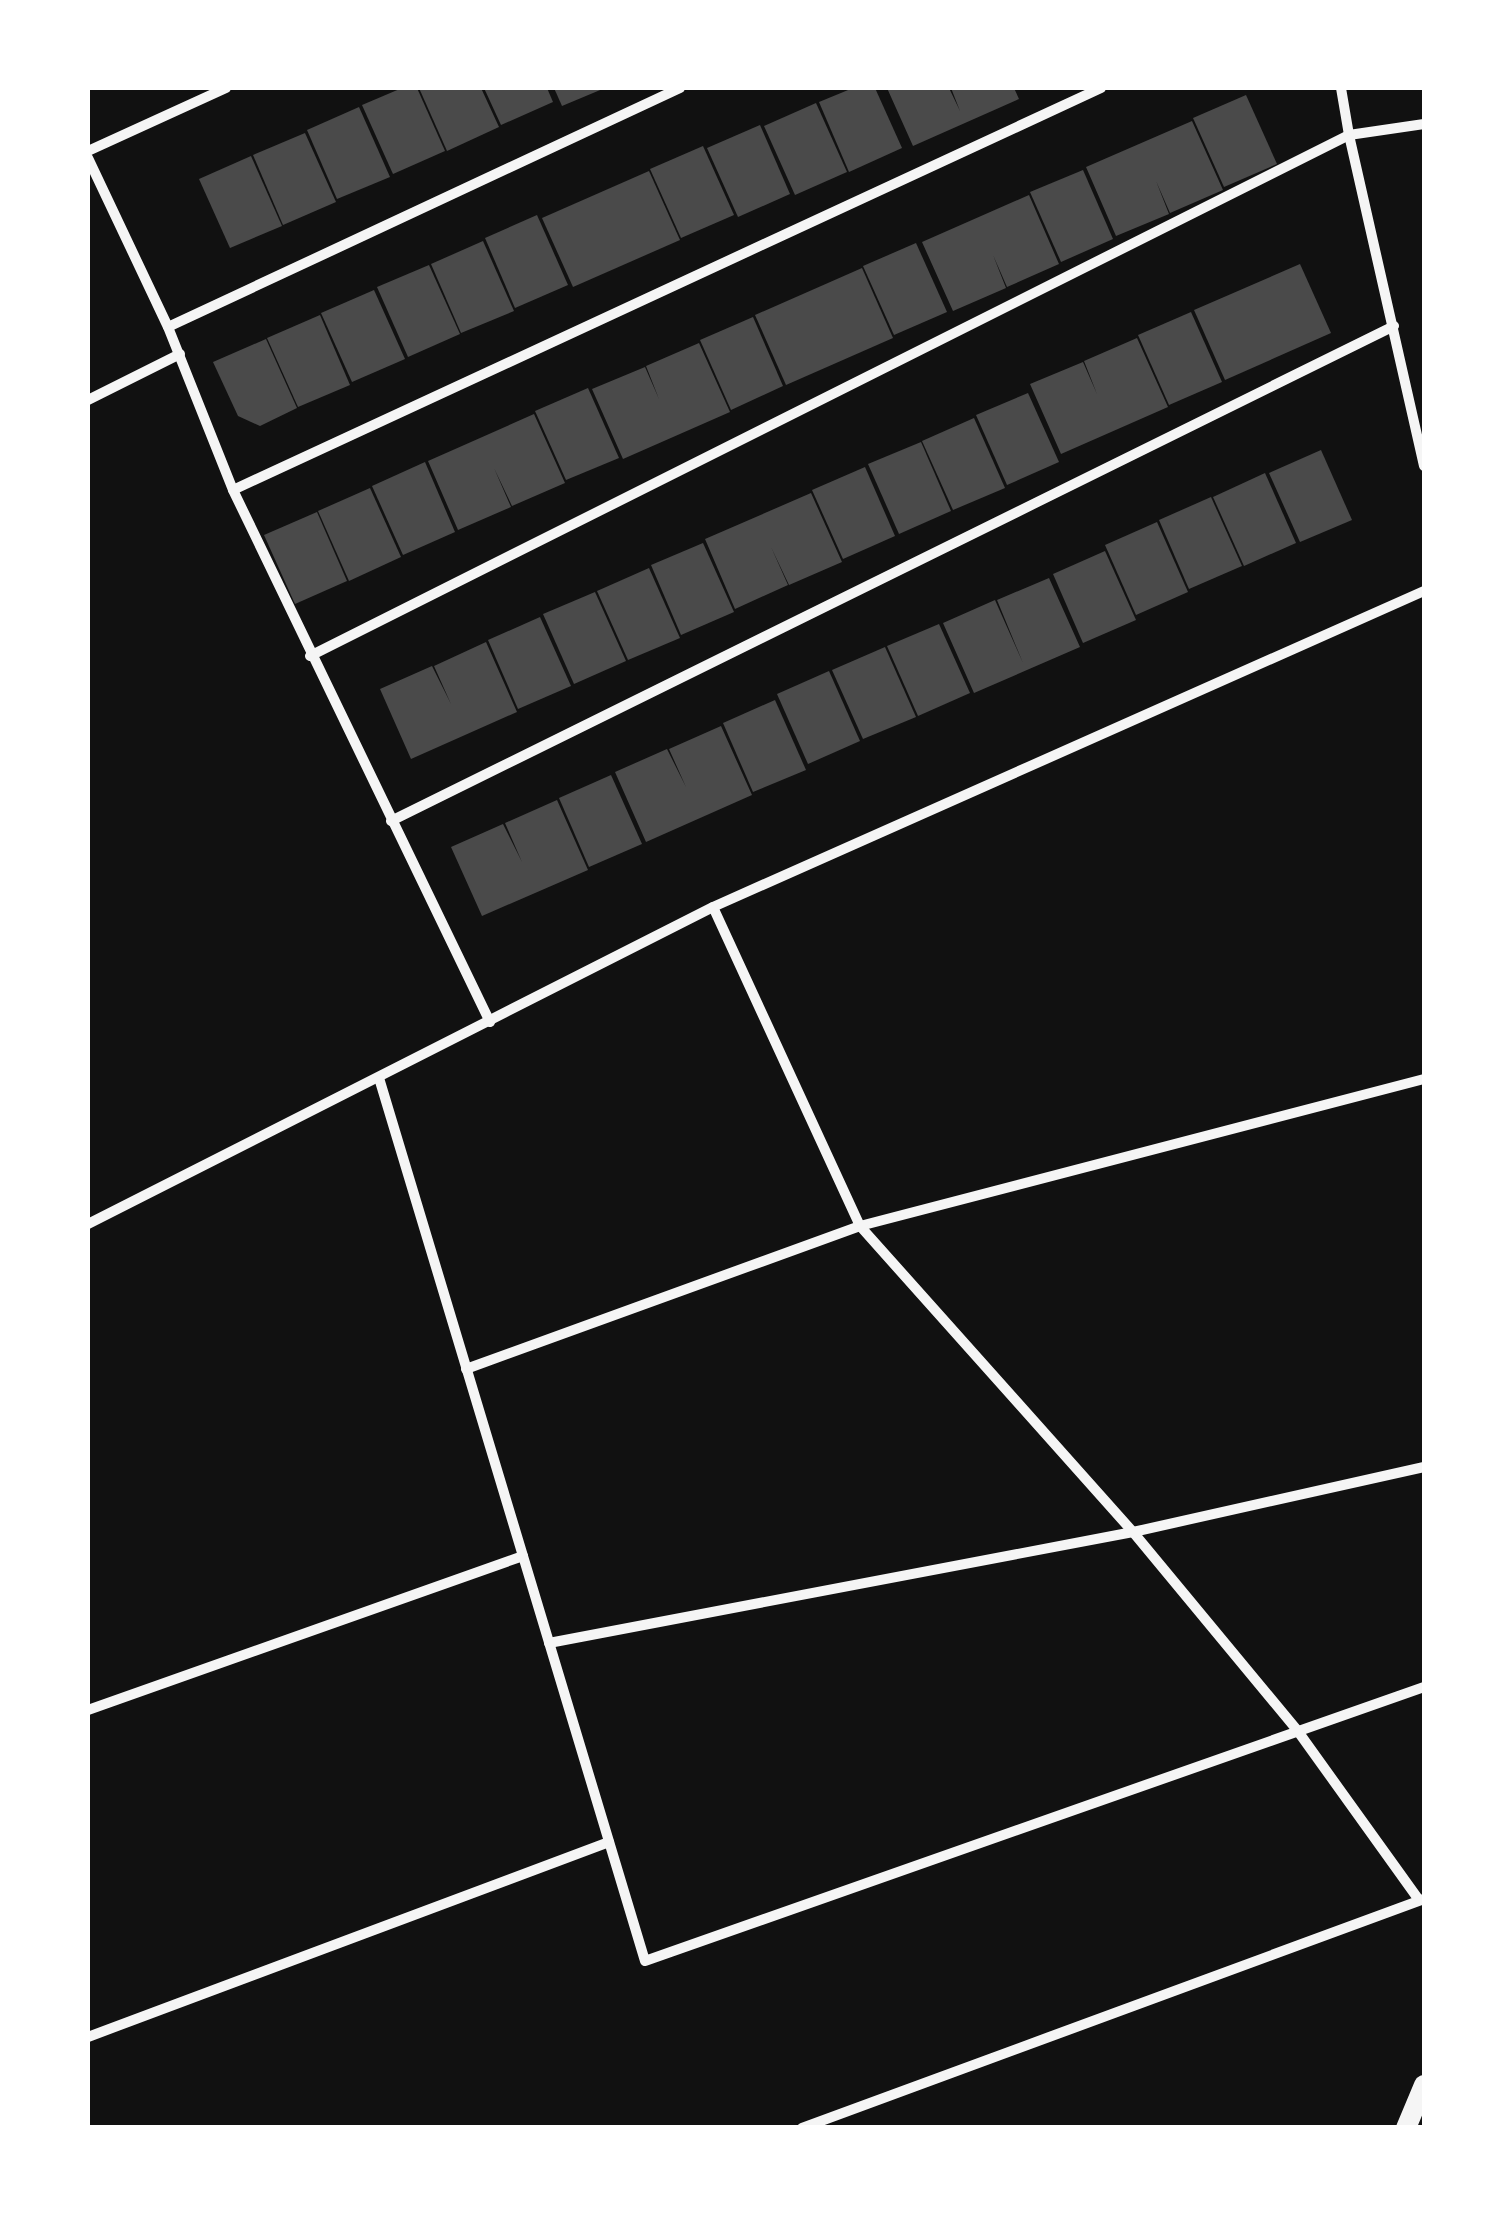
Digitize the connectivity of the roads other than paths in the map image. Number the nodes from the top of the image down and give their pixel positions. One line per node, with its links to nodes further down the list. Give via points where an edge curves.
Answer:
1 (226, 88): 7 (street)
2 (680, 88): 9 (street)
3 (1101, 88): 13 (street)
4 (1341, 88): 6 (street)
5 (1424, 124): 6 (street)
6 (1348, 134): 8 (street); 15 (street)
7 (88, 155): 9 (street)
8 (1394, 326): 12 (street); 16 (street)
9 (168, 327): 10 (street)
10 (180, 354): 11 (street); 13 (street)
11 (88, 400)
12 (1424, 466)
13 (233, 490): 15 (street)
14 (1424, 591): 17 (street)
15 (310, 656): 16 (street)
16 (391, 821): 18 (street)
17 (714, 907): 18 (street); 22 (street)
18 (490, 1022): 19 (street)
19 (379, 1078): 21 (street); 23 (street)
20 (1424, 1079): 22 (street)
21 (88, 1224)
22 (860, 1226): 23 (street); 25 (street)
23 (466, 1368): 26 (street)
24 (1424, 1467): 25 (street)
25 (1133, 1532): 27 (street); 30 (street)
26 (523, 1556): 27 (street); 29 (street)
27 (549, 1643): 31 (street)
28 (1424, 1687): 30 (street)
29 (88, 1710)
30 (1296, 1730): 31 (street, via 645,1960); 32 (street)
31 (609, 1842): 33 (street)
32 (1422, 1900): 35 (street)
33 (88, 2037)
34 (1424, 2085): 36 (main road)
35 (802, 2128)
36 (1406, 2128)

